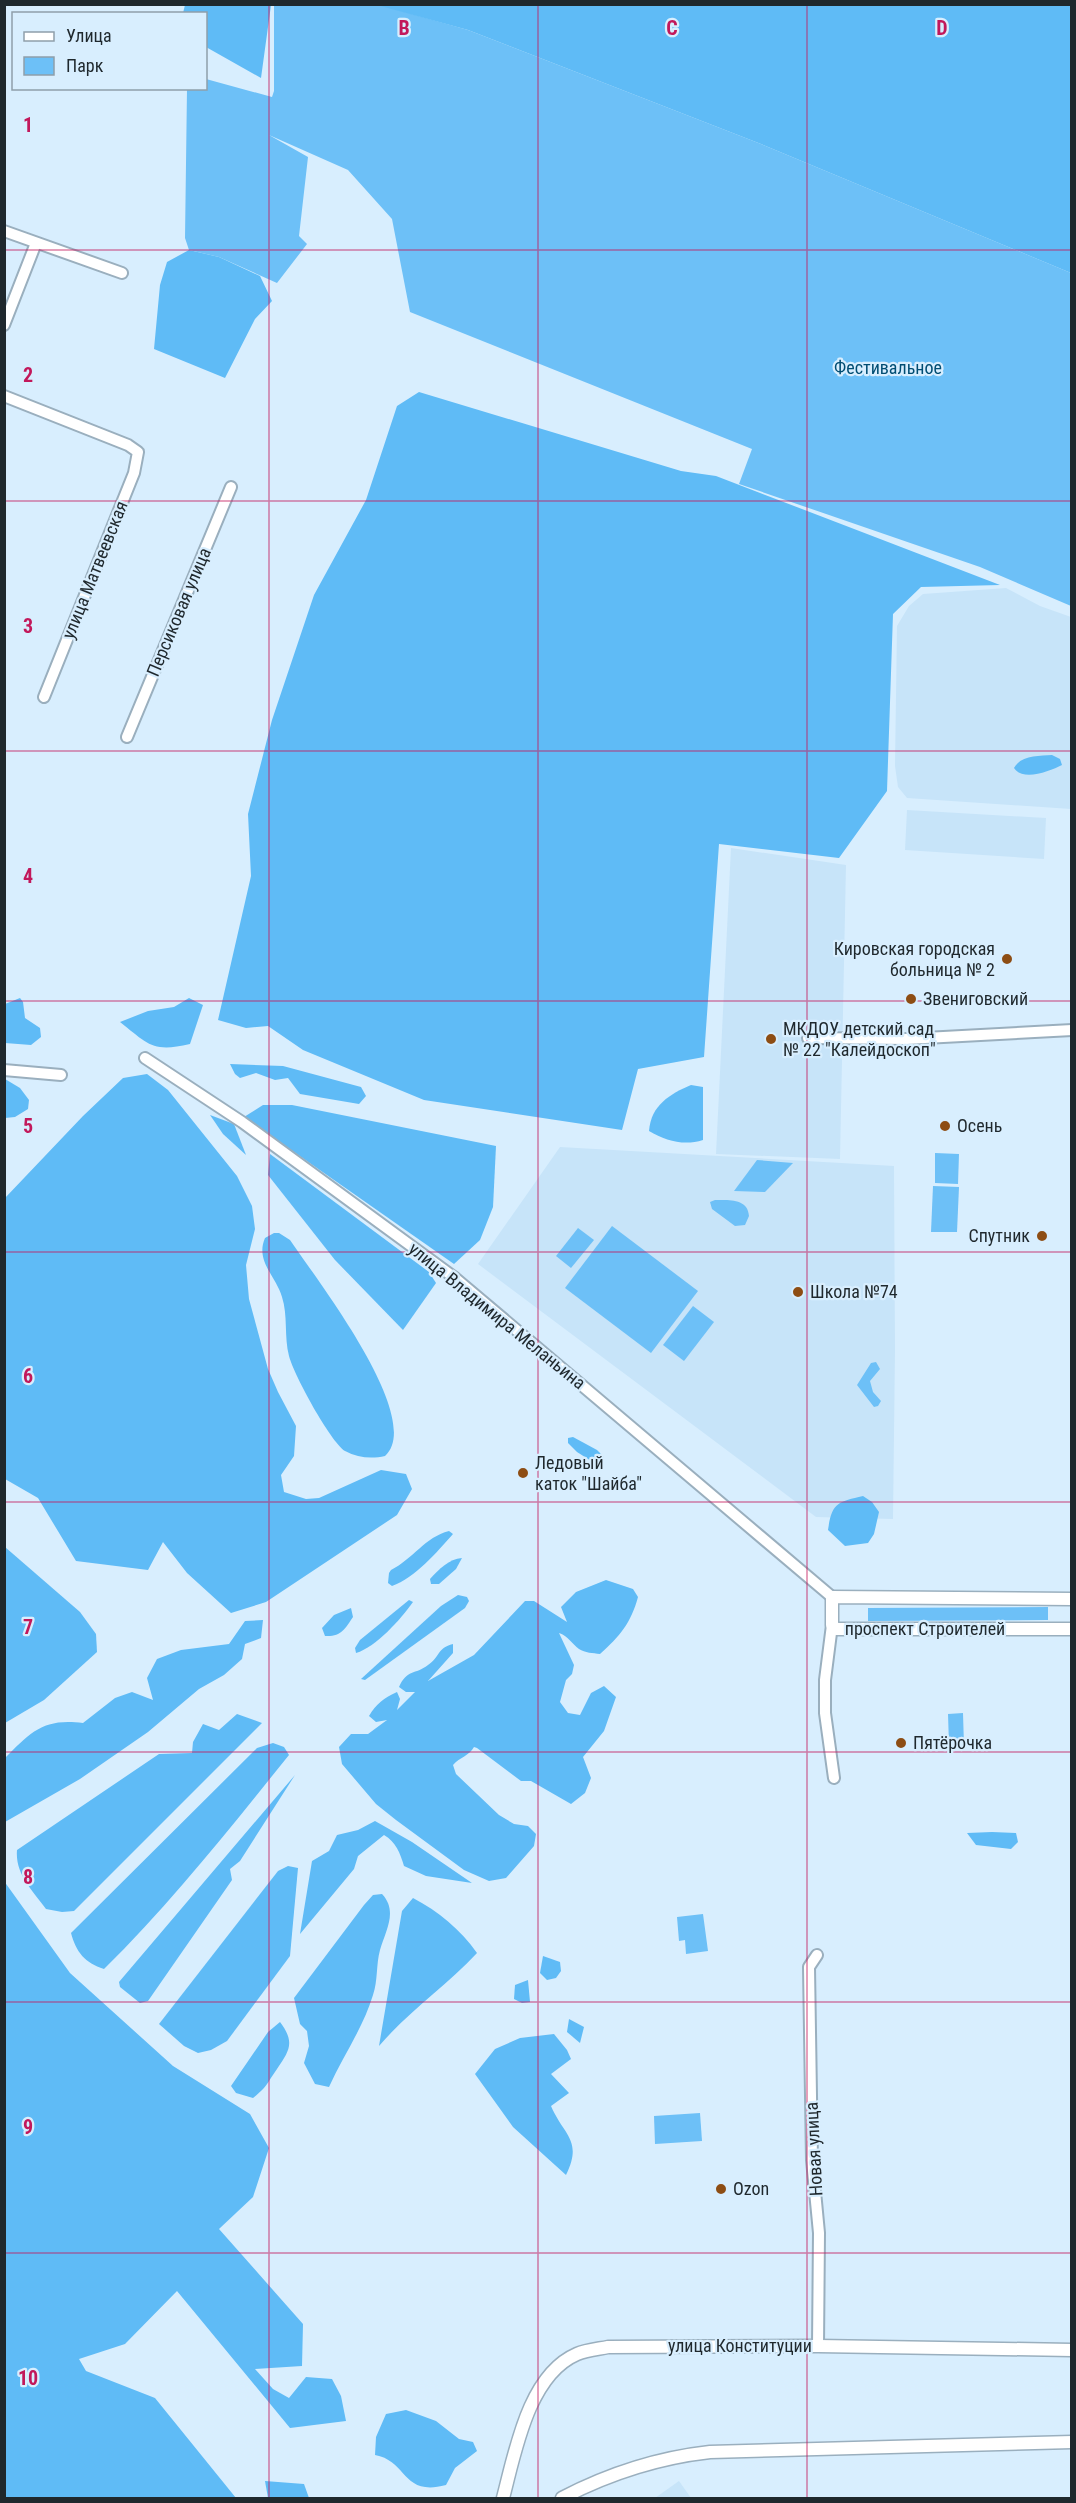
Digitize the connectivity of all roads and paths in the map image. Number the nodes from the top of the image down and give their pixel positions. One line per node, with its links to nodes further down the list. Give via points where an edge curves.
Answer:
1 (4, 231): 2 (street)
2 (36, 243): 3 (street); 4 (street)
3 (122, 273)
4 (4, 325)
5 (4, 396): 7 (street, улица Матвеевская, via 138,452 134,472)
6 (231, 487): 8 (street, Персиковая улица)
7 (44, 697)
8 (127, 737)
9 (1071, 1030): 10 (street, via 906,1039)
10 (808, 1038)
11 (145, 1058): 14 (street, улица Владимира Меланьина, via 242,1122 455,1278)
12 (4, 1070): 13 (street)
13 (61, 1076)
14 (832, 1597): 15 (street, проспект Строителей); 16 (street, проспект Строителей)
15 (1071, 1599)
16 (832, 1625): 17 (street, проспект Строителей, via 836,1629); 18 (street, via 825,1713)
17 (1071, 1629)
18 (834, 1778)
19 (817, 1955): 20 (street, Новая улица, via 809,1967 812,2160 819,2233)
20 (818, 2346): 21 (street, улица Конституции); 23 (street, улица Конституции, via 608,2347 576,2355 554,2370 536,2395)
21 (1071, 2350)
22 (1071, 2442): 24 (street, via 700,2453 625,2469)
23 (503, 2499)
24 (562, 2499)

